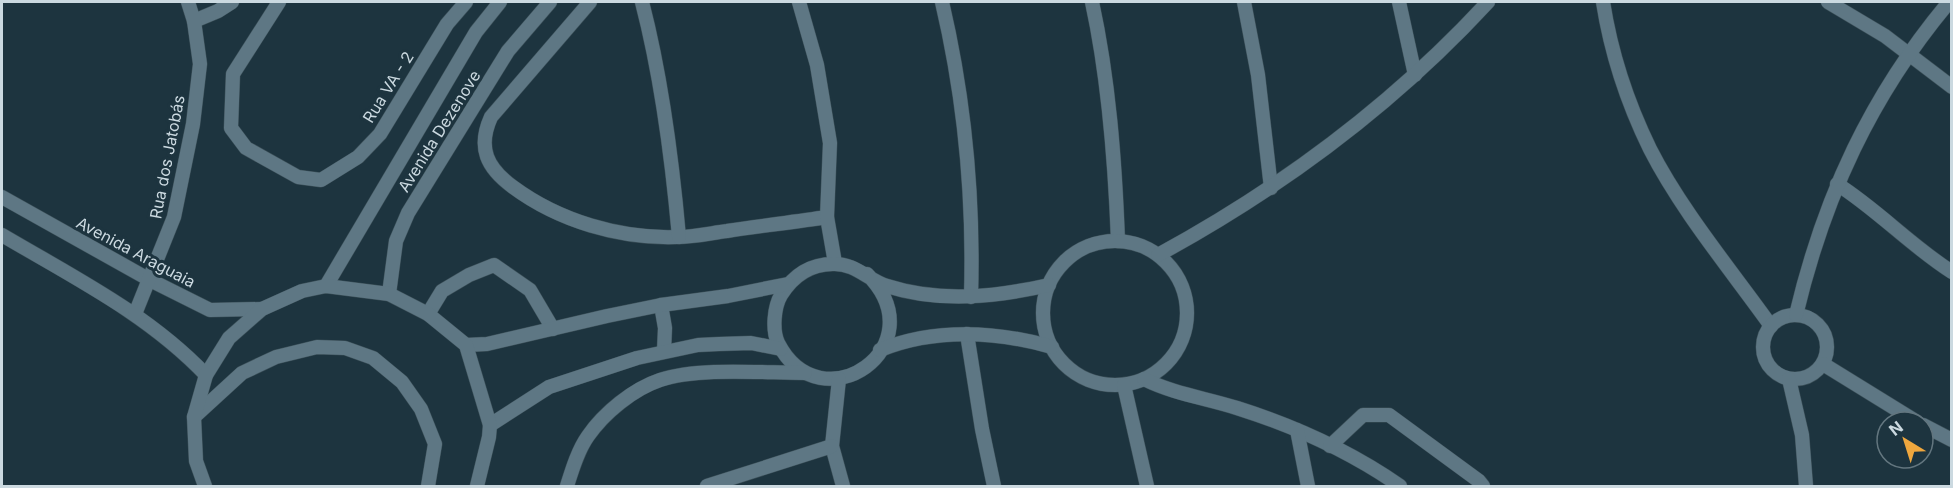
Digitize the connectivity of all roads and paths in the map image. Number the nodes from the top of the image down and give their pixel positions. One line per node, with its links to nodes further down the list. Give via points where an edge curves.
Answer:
1 (189, 2): 18 (street, Rua dos Jatobás)
2 (231, 2): 18 (street)
3 (279, 2): 4 (street, Rua VA - 2, via 233,74 231,128 246,148 298,177 321,180 357,157 380,134 447,24)
4 (466, 2)
5 (500, 2): 36 (street, Avenida Dezenove, via 476,32)
6 (550, 2): 37 (street, Avenida Dezenove, via 508,51 408,213 396,241)
7 (590, 2): 27 (street, via 491,117 485,134 488,160 496,175 515,189 577,220 617,232)
8 (642, 2): 27 (street, via 667,126)
9 (799, 2): 25 (street, via 817,65 830,143)
10 (942, 2): 38 (street, via 958,81 969,167)
11 (1092, 2): 28 (street, via 1110,110)
12 (1244, 2): 23 (street)
13 (1399, 2): 20 (street)
14 (1488, 2): 20 (street)
15 (1603, 2): 44 (street, via 1616,65 1651,150 1680,200)
16 (1828, 2): 19 (street)
17 (1949, 2): 19 (street)
18 (194, 21): 33 (street, Rua dos Jatobás, via 200,64 193,124 174,217)
19 (1908, 54): 21 (street); 22 (street, via 1868,118)
20 (1415, 75): 23 (street, via 1321,154)
21 (1952, 87)
22 (1837, 184): 31 (street); 43 (street)
23 (1271, 188): 29 (street)
24 (2, 197): 33 (street, Avenida Araguaia)
25 (827, 217): 27 (street); 30 (street)
26 (2, 235): 41 (street)
27 (679, 237)
28 (1118, 241): 29 (street, via 1139,245); 35 (street, via 1077,252 1060,267)
29 (1158, 255): 56 (street, via 1184,289 1188,310 1177,351 1163,368)
30 (834, 263): 32 (street); 34 (street, via 809,269)
31 (1952, 272)
32 (867, 274): 38 (street, via 900,289); 51 (street, via 879,286 891,319)
33 (150, 280): 40 (street, Avenida Araguaia, via 210,310); 41 (street, Rua dos Jatobás)
34 (788, 284): 39 (street); 49 (street, via 779,299 774,324)
35 (1049, 285): 38 (street); 48 (street, via 1044,327)
36 (326, 286): 37 (street); 40 (street, via 302,291)
37 (389, 294): 42 (street)
38 (971, 297)
39 (662, 305): 45 (street); 50 (street)
40 (262, 309): 54 (street, via 229,338)
41 (135, 314): 54 (street)
42 (428, 314): 45 (street, via 442,291 494,265 530,290); 47 (street)
43 (1796, 315): 44 (street); 52 (street, via 1821,328 1828,346)
44 (1771, 326): 57 (street, via 1763,344 1767,363)
45 (553, 329): 47 (street)
46 (967, 334): 48 (street, via 1010,337); 51 (street, via 923,338); 73 (street)
47 (466, 345): 61 (street)
48 (1052, 347): 58 (street, via 1064,364 1082,377 1102,384)
49 (781, 349): 50 (street, via 719,344); 53 (street, via 791,363)
50 (664, 351): 61 (street, via 549,387)
51 (882, 352): 55 (street, via 856,375)
52 (1823, 364): 57 (street, via 1808,377); 59 (street)
53 (806, 373): 55 (street, via 822,379); 70 (street, via 692,373 658,381 626,399 599,423 587,437)
54 (206, 375): 60 (street)
55 (839, 379): 65 (street)
56 (1144, 379): 58 (street); 62 (street)
57 (1789, 379): 78 (street, via 1802,435)
58 (1124, 385): 74 (street)
59 (1898, 410)
60 (194, 417): 67 (street, via 196,461); 68 (street, via 242,373 276,357 317,346 345,348 373,358 402,382 421,409 435,444)
61 (490, 425): 69 (street)
62 (1297, 430): 66 (street); 75 (street)
63 (1935, 431): 64 (street)
64 (1952, 440)
65 (832, 446): 71 (street); 72 (street)
66 (1330, 446): 76 (street); 77 (street, via 1363,415 1389,415)
67 (205, 486)
68 (428, 486)
69 (477, 486)
70 (567, 486)
71 (707, 486)
72 (843, 486)
73 (994, 486)
74 (1147, 486)
75 (1308, 486)
76 (1400, 486)
77 (1483, 486)
78 (1806, 486)

